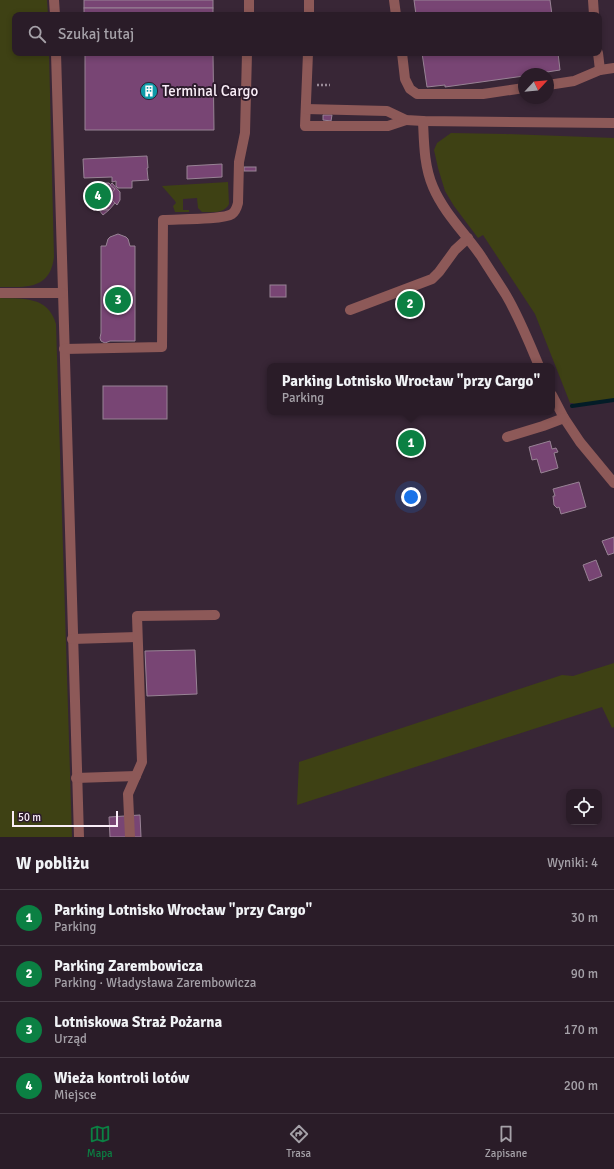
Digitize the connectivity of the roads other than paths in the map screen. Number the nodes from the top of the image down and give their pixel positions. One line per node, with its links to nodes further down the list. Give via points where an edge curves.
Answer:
1 (54, 0): 6 (street)
2 (249, 0): 7 (street)
3 (309, 0): 8 (street)
4 (394, 0): 9 (street)
5 (593, 0): 10 (street)
6 (55, 12)
7 (248, 12)
8 (309, 12)
9 (396, 12)
10 (594, 12)
11 (56, 56): 26 (street)
12 (247, 56): 28 (street, via 245,133 239,162 236,210 220,218 163,220 162,347)
13 (308, 56): 20 (street)
14 (402, 56): 19 (street, via 405,79 410,89 417,94 482,94)
15 (598, 56): 17 (street)
16 (614, 68): 17 (street)
17 (600, 70): 18 (street, via 574,81)
18 (554, 84)
19 (518, 89)
20 (306, 109): 21 (street, via 386,111); 21 (street, via 305,126 388,126)
21 (406, 120): 22 (street)
22 (423, 121): 23 (street); 24 (street, via 424,149 432,186 452,219)
23 (614, 123)
24 (468, 238): 27 (street, via 432,279); 29 (street, via 506,296)
25 (0, 293): 26 (street)
26 (62, 293): 28 (street)
27 (350, 310)
28 (64, 349): 36 (street)
29 (538, 363)
30 (555, 401): 31 (street)
31 (564, 418): 32 (street); 33 (street)
32 (507, 437)
33 (614, 484)
34 (215, 615): 35 (street, via 137,616)
35 (137, 637): 36 (street); 37 (street, via 142,762)
36 (72, 639): 38 (street)
37 (136, 776): 38 (street); 40 (street, via 128,794)
38 (76, 778): 39 (street)
39 (78, 837)
40 (130, 837)

